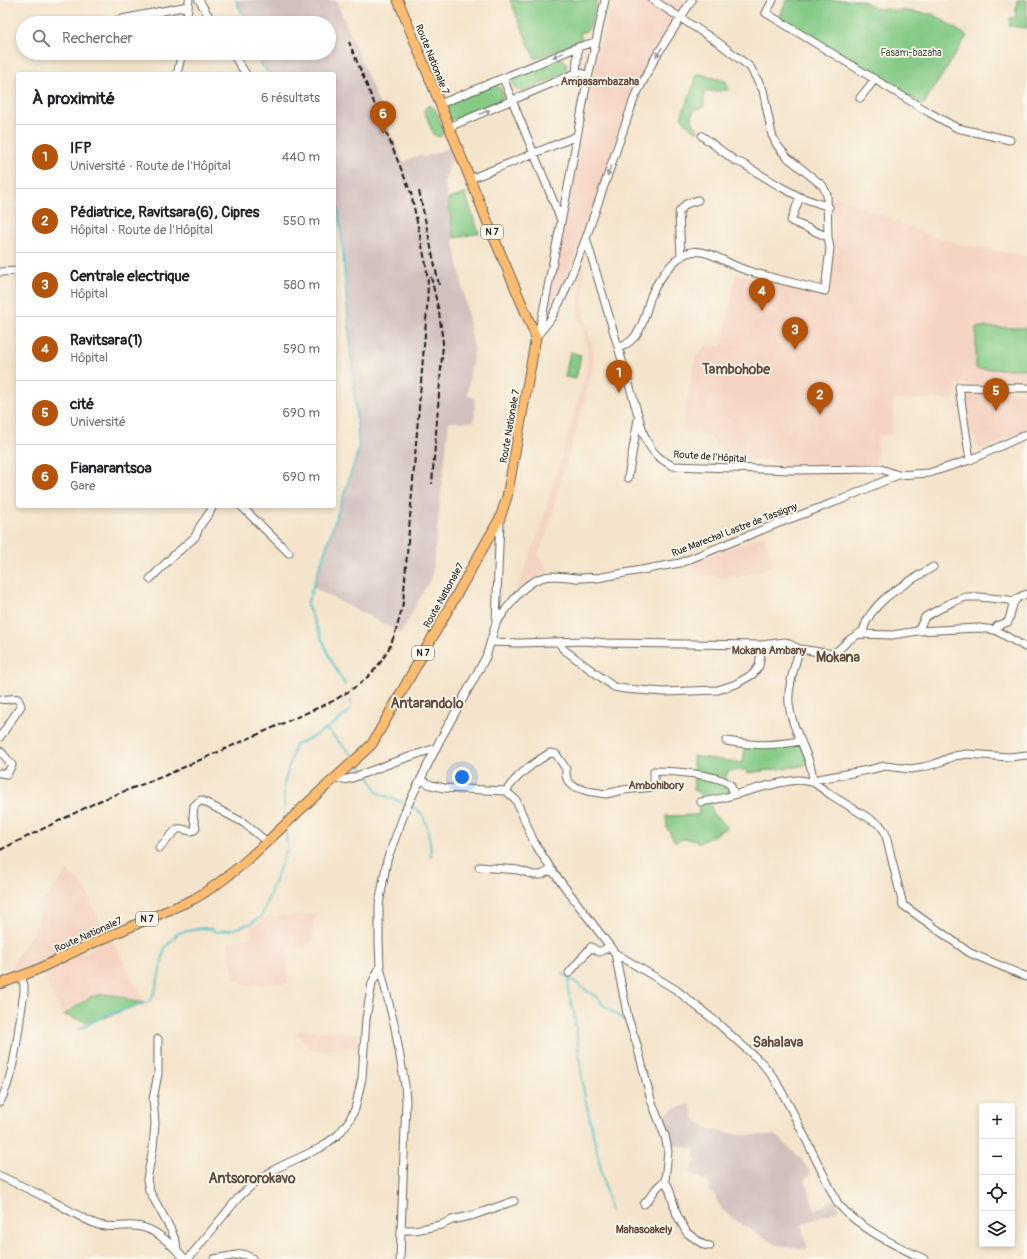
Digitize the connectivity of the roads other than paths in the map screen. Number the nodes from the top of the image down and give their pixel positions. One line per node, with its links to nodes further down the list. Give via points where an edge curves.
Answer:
1 (199, 0): 10 (street)
2 (398, 0): 24 (main road, Route Nationale 7 / N 7)
3 (605, 0): 12 (street)
4 (653, 0): 11 (street)
5 (692, 0): 11 (street)
6 (772, 0): 21 (street, via 766,13)
7 (189, 3): 8 (street); 9 (street)
8 (135, 16)
9 (187, 16)
10 (209, 16)
11 (680, 19): 33 (street, via 719,43 750,67 763,90 777,146 823,186 828,195); 36 (street, one-way to 36, via 655,58 634,99)
12 (595, 42): 13 (street); 19 (street)
13 (578, 47): 18 (street); 20 (street, one-way to 20)
14 (180, 60): 16 (street)
15 (237, 60): 17 (street)
16 (177, 72)
17 (245, 72)
18 (576, 73): 19 (street); 23 (street)
19 (588, 76): 26 (street)
20 (503, 78): 23 (street); 24 (street)
21 (875, 79): 22 (street); 28 (street, via 958,128)
22 (860, 98)
23 (512, 100): 25 (street, one-way to 23); 29 (street)
24 (440, 104): 25 (main road, N 7)
25 (449, 127): 30 (main road, N 7)
26 (577, 136): 29 (street); 34 (street)
27 (702, 136): 31 (street, via 734,160)
28 (1010, 140)
29 (534, 153): 30 (street); 34 (street)
30 (470, 180): 40 (main road, N 7)
31 (800, 196): 33 (street); 35 (street, via 791,221)
32 (698, 200): 37 (street, via 686,204 679,212)
33 (828, 207): 35 (street)
34 (561, 220): 40 (street)
35 (828, 237): 37 (street, via 830,248 825,291 740,268 706,253 690,252)
36 (586, 238): 40 (street, via 563,296 550,320); 41 (street, Route de l'Hôpital)
37 (681, 258): 41 (street, via 661,276 634,340)
38 (16, 271): 39 (street)
39 (0, 272)
40 (536, 337): 50 (main road, Route Nationale 7 / N 7, via 507,498)
41 (618, 348): 43 (street, Route de l'Hôpital)
42 (1027, 388): 45 (street, via 959,387)
43 (638, 417): 46 (street, Route de l'Hôpital, via 649,448 660,459 673,466 792,470 881,469); 47 (street)
44 (1027, 434): 45 (street)
45 (970, 460): 46 (street, via 929,473)
46 (898, 475): 56 (street, Rue Marechal Lastre de Tassigny, via 680,563 584,579 550,576 535,580 522,589)
47 (628, 478)
48 (212, 508): 53 (street, via 195,537)
49 (243, 508): 51 (street)
50 (500, 518): 56 (street); 73 (main road, Route Nationale7 / N 7, via 372,744)
51 (289, 553)
52 (933, 567): 59 (street, via 881,602 869,616 863,632)
53 (150, 579)
54 (1027, 594): 55 (street, via 1019,596)
55 (1013, 604): 57 (street, via 1008,622 997,626); 58 (street, via 1009,600 966,597 925,618)
56 (496, 623): 60 (street)
57 (995, 630): 58 (street, via 978,628); 64 (street)
58 (918, 631): 59 (street, via 892,635)
59 (859, 634): 63 (street, via 834,654)
60 (491, 642): 61 (street); 69 (street, via 486,656)
61 (559, 642): 62 (street); 62 (street, via 563,649 614,686 625,690 664,692 718,690 736,684 753,674 760,666)
62 (762, 645): 63 (street, via 785,642)
63 (799, 648): 68 (street, via 788,702)
64 (1027, 648)
65 (0, 699): 66 (street, via 18,699 21,706)
66 (0, 737)
67 (726, 741): 68 (street, via 761,746)
68 (801, 741): 75 (street, via 811,764)
69 (436, 748): 73 (street, via 352,778); 74 (street)
70 (0, 751): 72 (street, via 12,765 7,774)
71 (1027, 755): 75 (street, via 1009,757 967,754 923,767 911,769 885,766)
72 (0, 773)
73 (336, 778): 79 (main road, Route Nationale7 / N 7)
74 (420, 780): 76 (street, via 444,788); 85 (street, via 406,809 388,860 379,905)
75 (813, 781): 77 (street, via 780,783); 88 (street, via 880,825 885,832 903,905 970,953)
76 (506, 791): 77 (street, via 513,780 550,753 556,754 566,769 568,781 573,786 587,791 606,794 654,787 654,771 683,772 722,780 731,786); 82 (street, via 516,800 534,842)
77 (733, 795): 78 (street)
78 (701, 802)
79 (267, 842): 80 (street, via 244,823 201,800 194,806 194,831 177,829); 87 (main road, Route Nationale7 / N 7, via 227,878 194,899)
80 (159, 848)
81 (480, 867): 82 (street, via 518,870 534,875 541,875)
82 (550, 868): 83 (street)
83 (610, 947): 84 (street); 86 (street, via 599,952 591,947)
84 (615, 953): 93 (street, via 628,1018 651,1100 667,1144); 103 (street, via 675,989 762,1063 789,1105 838,1204 847,1214 880,1238)
85 (380, 967): 96 (street, via 395,1028 405,1085); 100 (street, via 372,983 356,1110 349,1121 338,1135 320,1148 259,1179 239,1197)
86 (569, 973)
87 (21, 976): 89 (main road, Route Nationale7 / N 7); 91 (street, via 24,994 10,1079)
88 (1027, 977)
89 (0, 984)
90 (158, 1039): 98 (street, via 153,1148 147,1179 149,1190 171,1230)
91 (0, 1102)
92 (0, 1176): 98 (street, via 104,1227 137,1226 146,1229 157,1234)
93 (665, 1181): 95 (street, via 658,1185); 97 (street, via 677,1215 687,1233 704,1245)
94 (514, 1201): 96 (street, via 441,1225)
95 (644, 1204)
96 (402, 1230): 102 (street)
97 (710, 1246)
98 (177, 1251): 100 (street)
99 (252, 1258): 101 (street, via 242,1254)
100 (186, 1259)
101 (214, 1259)
102 (400, 1259)
103 (924, 1259)

